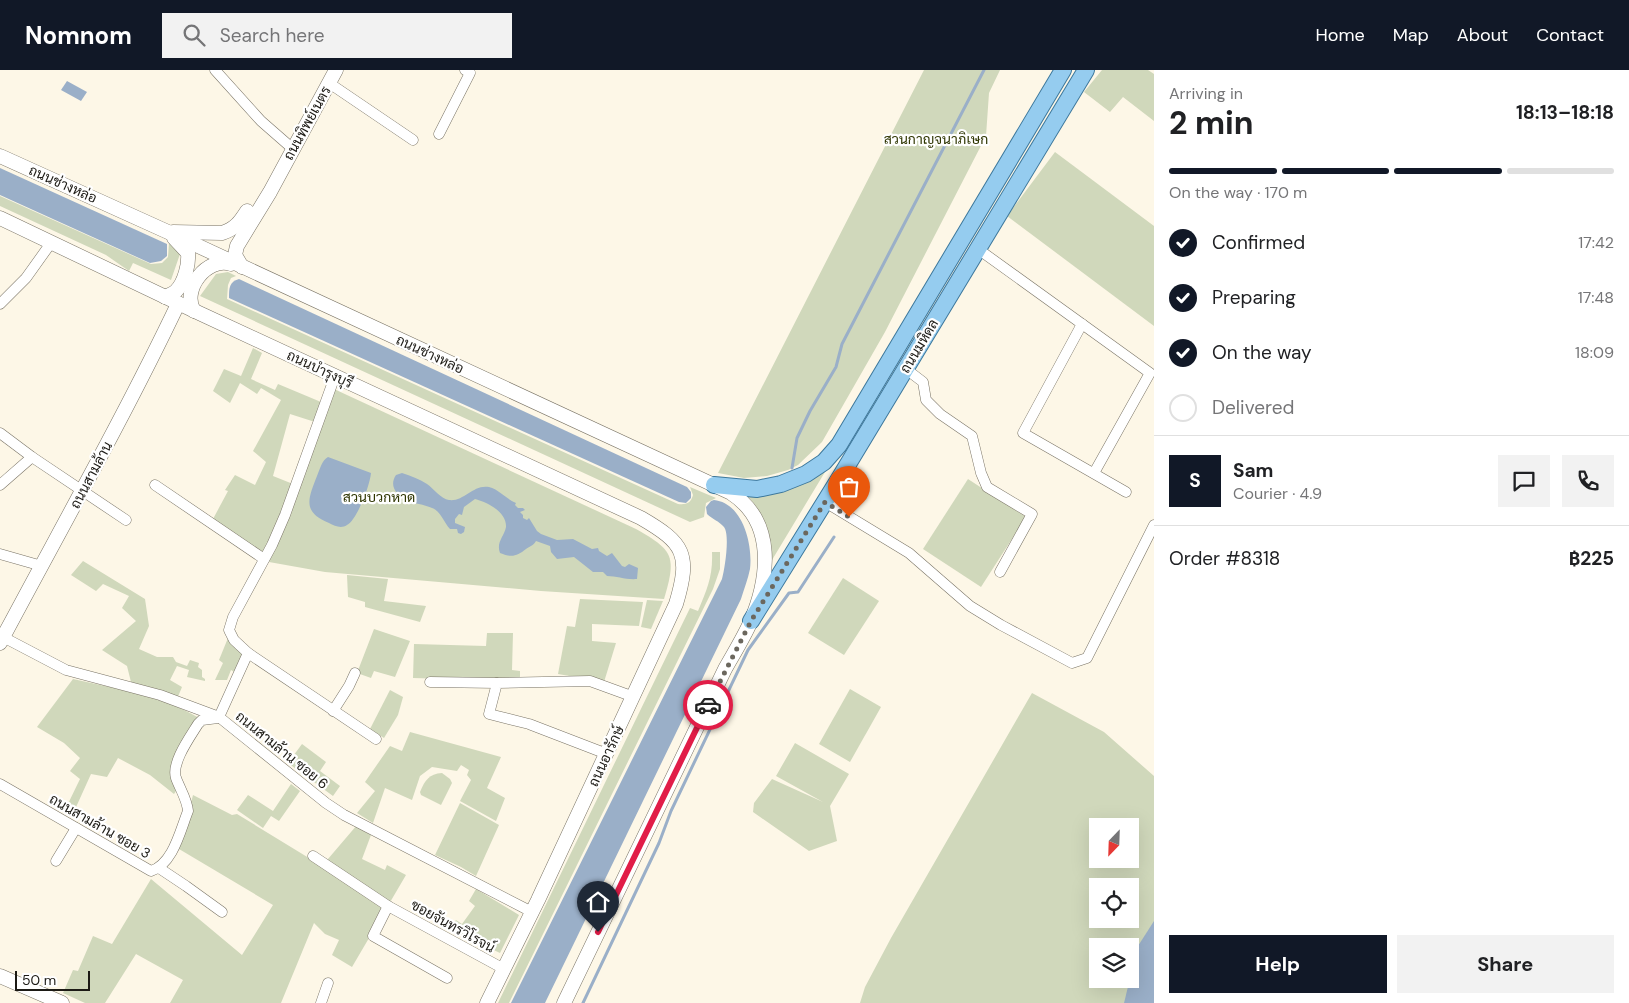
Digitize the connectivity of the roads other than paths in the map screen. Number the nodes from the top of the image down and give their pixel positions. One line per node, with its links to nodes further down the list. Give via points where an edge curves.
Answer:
1 (215, 70): 11 (street, via 260,121)
2 (336, 70): 6 (main road, ถนนทิพย์เนตร)
3 (464, 70): 9 (street, via 470,73)
4 (1063, 70): 7 (main road, ถนนมหิดล)
5 (1086, 70): 8 (main road, ถนนมหิดล)
6 (329, 83): 10 (street); 11 (main road, ถนนทิพย์เนตร)
7 (1049, 92): 8 (main road); 31 (main road, ถนนมหิดล, via 839,445 824,462 781,484 757,489)
8 (1066, 102): 17 (main road, ถนนมหิดล)
9 (439, 134)
10 (412, 140)
11 (293, 149): 13 (main road, ถนนทิพย์เนตร)
12 (0, 156): 15 (main road, ถนนช่างหล่อ)
13 (278, 175): 15 (main road, ถนนทิพย์เนตร, via 262,188 239,224 230,231); 18 (main road, ถนนทิพย์เนตร, via 237,246 234,255)
14 (0, 218): 16 (main road, ถนนบำรุงบุรี)
15 (168, 232): 18 (main road, ถนนช่างหล่อ); 19 (main road, via 188,253 188,264 176,292)
16 (52, 242): 19 (main road, ถนนบำรุงบุรี); 20 (street, via 26,278)
17 (978, 249): 23 (street); 24 (main road, ถนนมหิดล)
18 (242, 267): 22 (main road, via 225,262 205,270 191,293); 31 (main road, ถนนช่างหล่อ)
19 (165, 297): 21 (main road, ถนนบำรุงบุรี)
20 (0, 304)
21 (178, 304): 22 (main road, ถนนบำรุงบุรี); 32 (main road, ถนนสามล้าน)
22 (194, 311): 25 (main road, ถนนบำรุงบุรี)
23 (1082, 324): 28 (street, via 1150,373); 28 (street, via 1023,433)
24 (906, 369): 34 (main road, ถนนมหิดล); 41 (street, via 922,382 926,400 972,436 988,487 1032,514)
25 (335, 376): 35 (main road, ถนนบำรุงบุรี); 39 (street, via 285,515)
26 (0, 433): 27 (street)
27 (32, 457): 29 (street); 32 (street)
28 (1094, 474): 33 (street)
29 (0, 485)
30 (155, 485): 39 (street)
31 (714, 486): 42 (main road, ถนนช่างหล่อ, via 741,500 762,532 765,572)
32 (84, 490): 36 (street); 40 (main road, ถนนสามล้าน)
33 (1126, 492)
34 (825, 502): 37 (street, via 909,553 970,606 1072,663 1087,658); 42 (main road, ถนนมหิดล)
35 (641, 518): 48 (main road, ถนนอารักษ์, via 666,533 678,545 683,574 676,604)
36 (126, 520)
37 (1154, 525)
38 (0, 554): 40 (street)
39 (264, 558): 44 (street, via 229,630 234,640)
40 (42, 566): 43 (main road, ถนนสามล้าน)
41 (1000, 572)
42 (751, 621): 68 (main road, ถนนช่างหล่อ)
43 (2, 640): 50 (street, ถนนสามล้าน ซอย 6, via 66,670 160,695)
44 (248, 653): 49 (street); 50 (street)
45 (355, 673): 49 (street)
46 (430, 682): 47 (street)
47 (497, 683): 48 (street, via 590,681); 52 (street, via 489,714 529,724)
48 (634, 697): 52 (main road, ถนนอารักษ์)
49 (333, 710): 51 (street)
50 (219, 717): 57 (street, ถนนสามล้าน ซอย 3, via 202,720 198,724 175,768 188,812 174,846); 60 (street, ถนนสามล้าน ซอย 6, via 344,815)
51 (376, 739)
52 (607, 754): 60 (main road, ถนนอารักษ์)
53 (0, 784): 54 (street, ถนนสามล้าน ซอย 3)
54 (76, 828): 56 (street); 57 (street, ถนนสามล้าน ซอย 3, via 151,871)
55 (313, 856): 58 (street, ซอยจันทรวิโรจน์)
56 (56, 862)
57 (159, 868): 59 (street)
58 (388, 906): 61 (street, ซอยจันทรวิโรจน์); 63 (street, via 373,936)
59 (222, 912)
60 (532, 912): 61 (main road, ถนนอารักษ์)
61 (504, 969): 67 (main road, ถนนอารักษ์)
62 (0, 976): 65 (main road)
63 (447, 978)
64 (328, 983): 66 (street)
65 (62, 1003)
66 (321, 1003)
67 (487, 1003)
68 (564, 1003)

